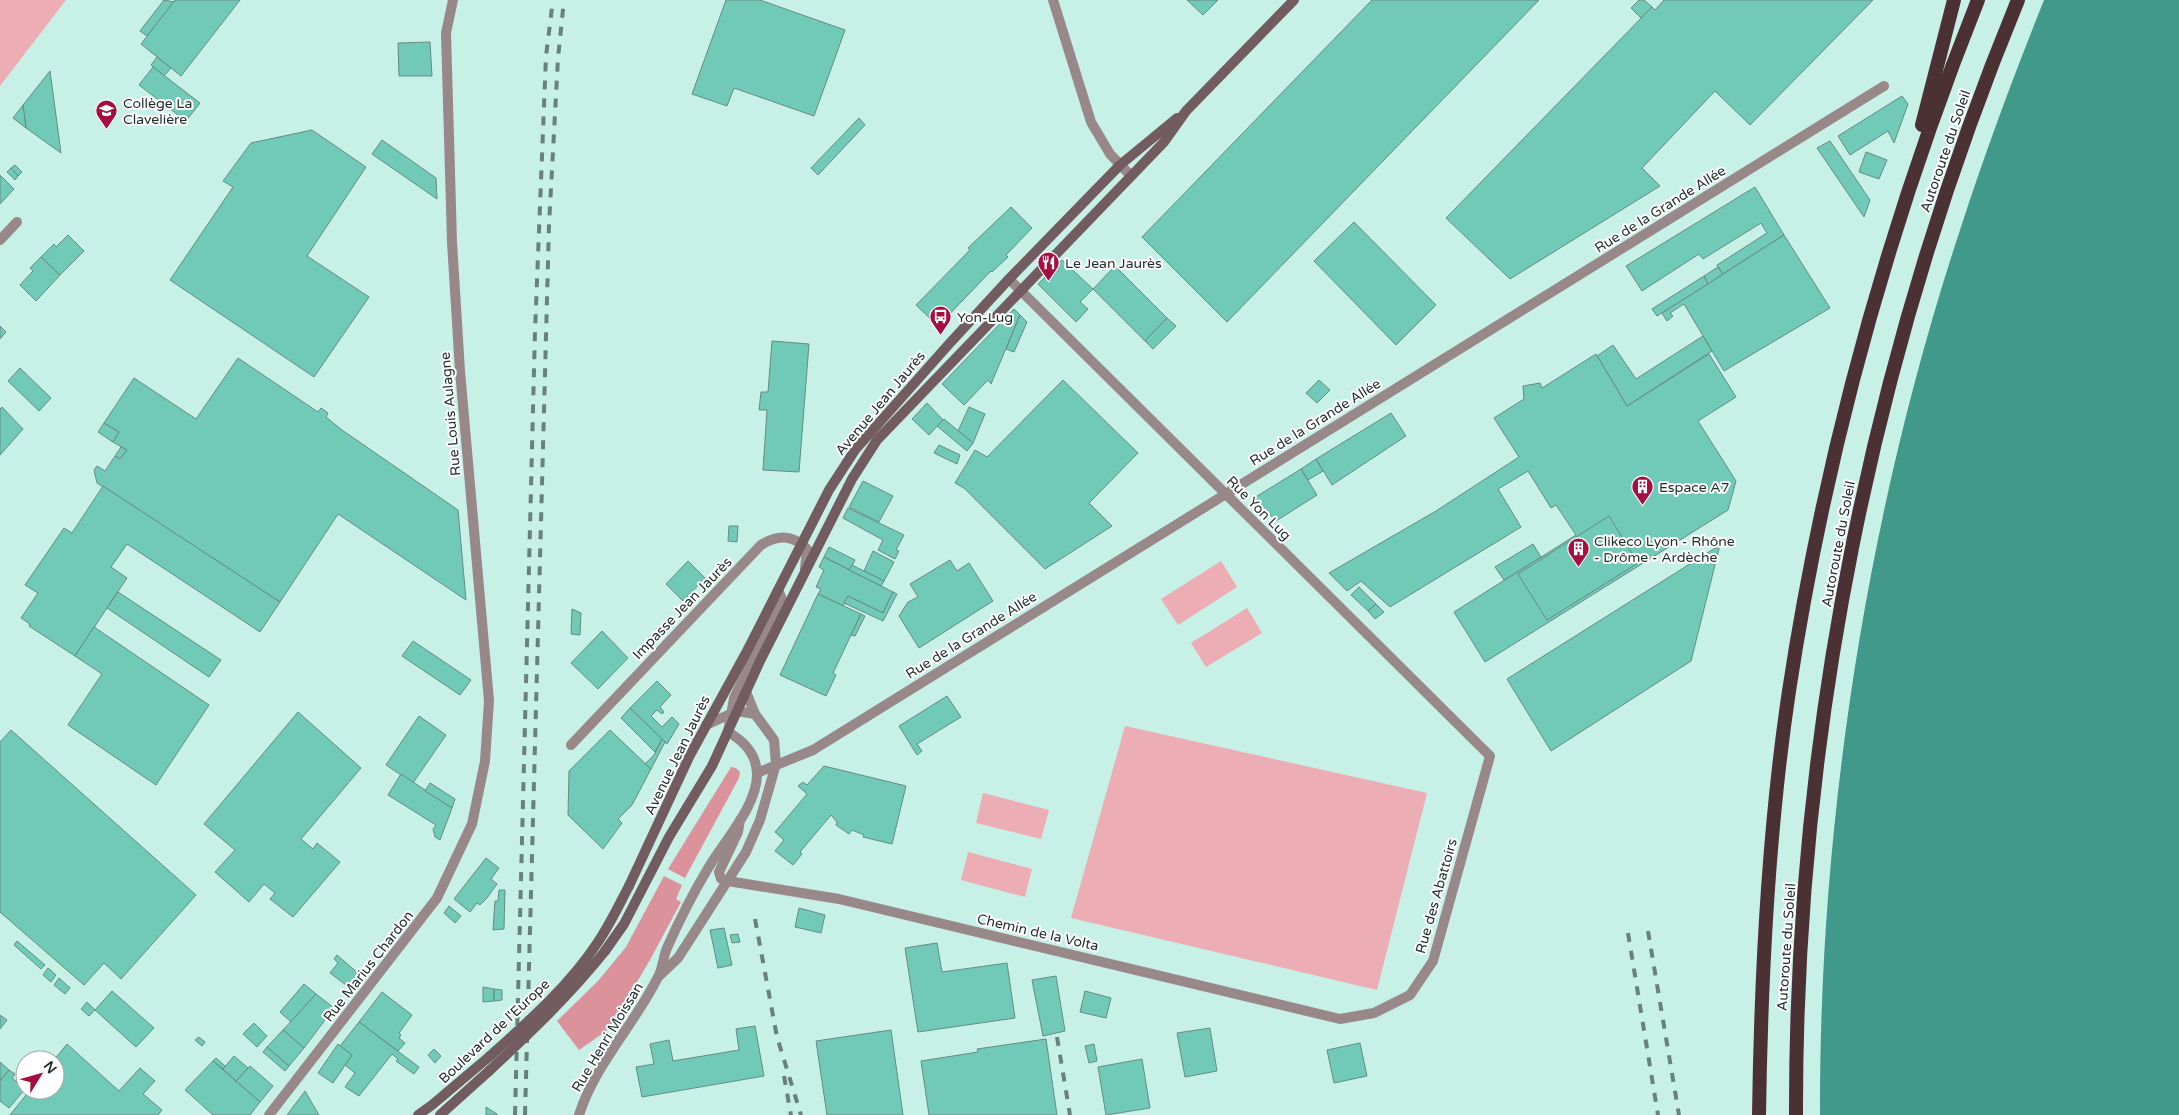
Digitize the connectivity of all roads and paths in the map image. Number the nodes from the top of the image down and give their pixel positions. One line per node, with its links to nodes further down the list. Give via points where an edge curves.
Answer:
1 (453, 0): 30 (street, Rue Louis Aulagne, via 446,33 452,242 489,701 485,760)
2 (1053, 0): 9 (street, via 1091,122)
3 (1294, 0): 8 (main road, Avenue Jean Jaurès)
4 (1954, 0): 12 (highway)
5 (1978, 0): 12 (highway, Autoroute du Soleil)
6 (2018, 0): 41 (highway, Autoroute du Soleil, via 1958,159 1919,282 1878,432 1846,580 1813,804 1799,982)
7 (1884, 86): 16 (street, Rue de la Grande Allée)
8 (1186, 111): 9 (main road, Avenue Jean Jaurès); 10 (main road, Avenue Jean Jaurès, via 1164,142)
9 (1120, 165): 10 (street); 14 (main road, Avenue Jean Jaurès)
10 (1130, 176): 15 (main road, Avenue Jean Jaurès)
11 (17, 222): 13 (street)
12 (1896, 227): 40 (highway, Autoroute du Soleil, via 1850,389 1824,498 1789,693 1766,908)
13 (0, 240)
14 (1009, 279): 15 (street, Rue Yon Lug); 17 (main road, Avenue Jean Jaurès, via 855,450 828,490)
15 (1020, 290): 16 (street, Rue Yon Lug); 18 (main road, Avenue Jean Jaurès, via 877,440 852,479)
16 (1225, 493): 26 (street, Rue Yon Lug); 27 (street, Rue de la Grande Allée, via 813,750)
17 (802, 544): 18 (street, via 808,549); 19 (main road, Avenue Jean Jaurès); 25 (street, Impasse Jean Jaurès, via 785,536 773,537 761,544)
18 (805, 572): 20 (main road, Avenue Jean Jaurès)
19 (778, 590): 21 (street, via 782,599 734,698); 23 (main road, Avenue Jean Jaurès)
20 (746, 692): 21 (main road, Avenue Jean Jaurès); 22 (street, Rue Henri Moissan)
21 (734, 712): 22 (street); 23 (street); 24 (main road, Avenue Jean Jaurès)
22 (755, 714): 27 (street, Rue Henri Moissan, via 774,740)
23 (706, 725): 32 (main road, Avenue Jean Jaurès)
24 (728, 732): 28 (street, via 753,753); 33 (main road, Avenue Jean Jaurès)
25 (571, 745)
26 (1490, 756): 35 (street, Rue des Abattoirs, via 1433,961 1410,995 1374,1013)
27 (776, 764): 28 (street, Rue de la Grande Allée); 31 (street, Rue Henri Moissan, via 760,820)
28 (757, 773): 29 (street, Rue Henri Moissan, via 749,804)
29 (740, 818): 31 (street, Rue Henri Moissan, via 738,832 719,872 721,878); 34 (street, Rue Henri Moissan, via 691,898 666,950)
30 (472, 824): 36 (street, Rue Marius Chardon, via 444,886 425,916)
31 (728, 882): 34 (street, Rue Henri Moissan, via 678,958); 35 (street, Chemin de la Volta, via 839,899)
32 (630, 886): 37 (main road, Boulevard de l'Europe, bridge, via 597,943 554,996 490,1056)
33 (640, 895): 38 (main road, Boulevard de l'Europe, bridge, via 624,924 572,992)
34 (660, 975): 39 (street, Rue Henri Moissan, via 589,1090)
35 (1340, 1019)
36 (269, 1115)
37 (418, 1115)
38 (440, 1115)
39 (579, 1115)
40 (1759, 1115)
41 (1796, 1115)

